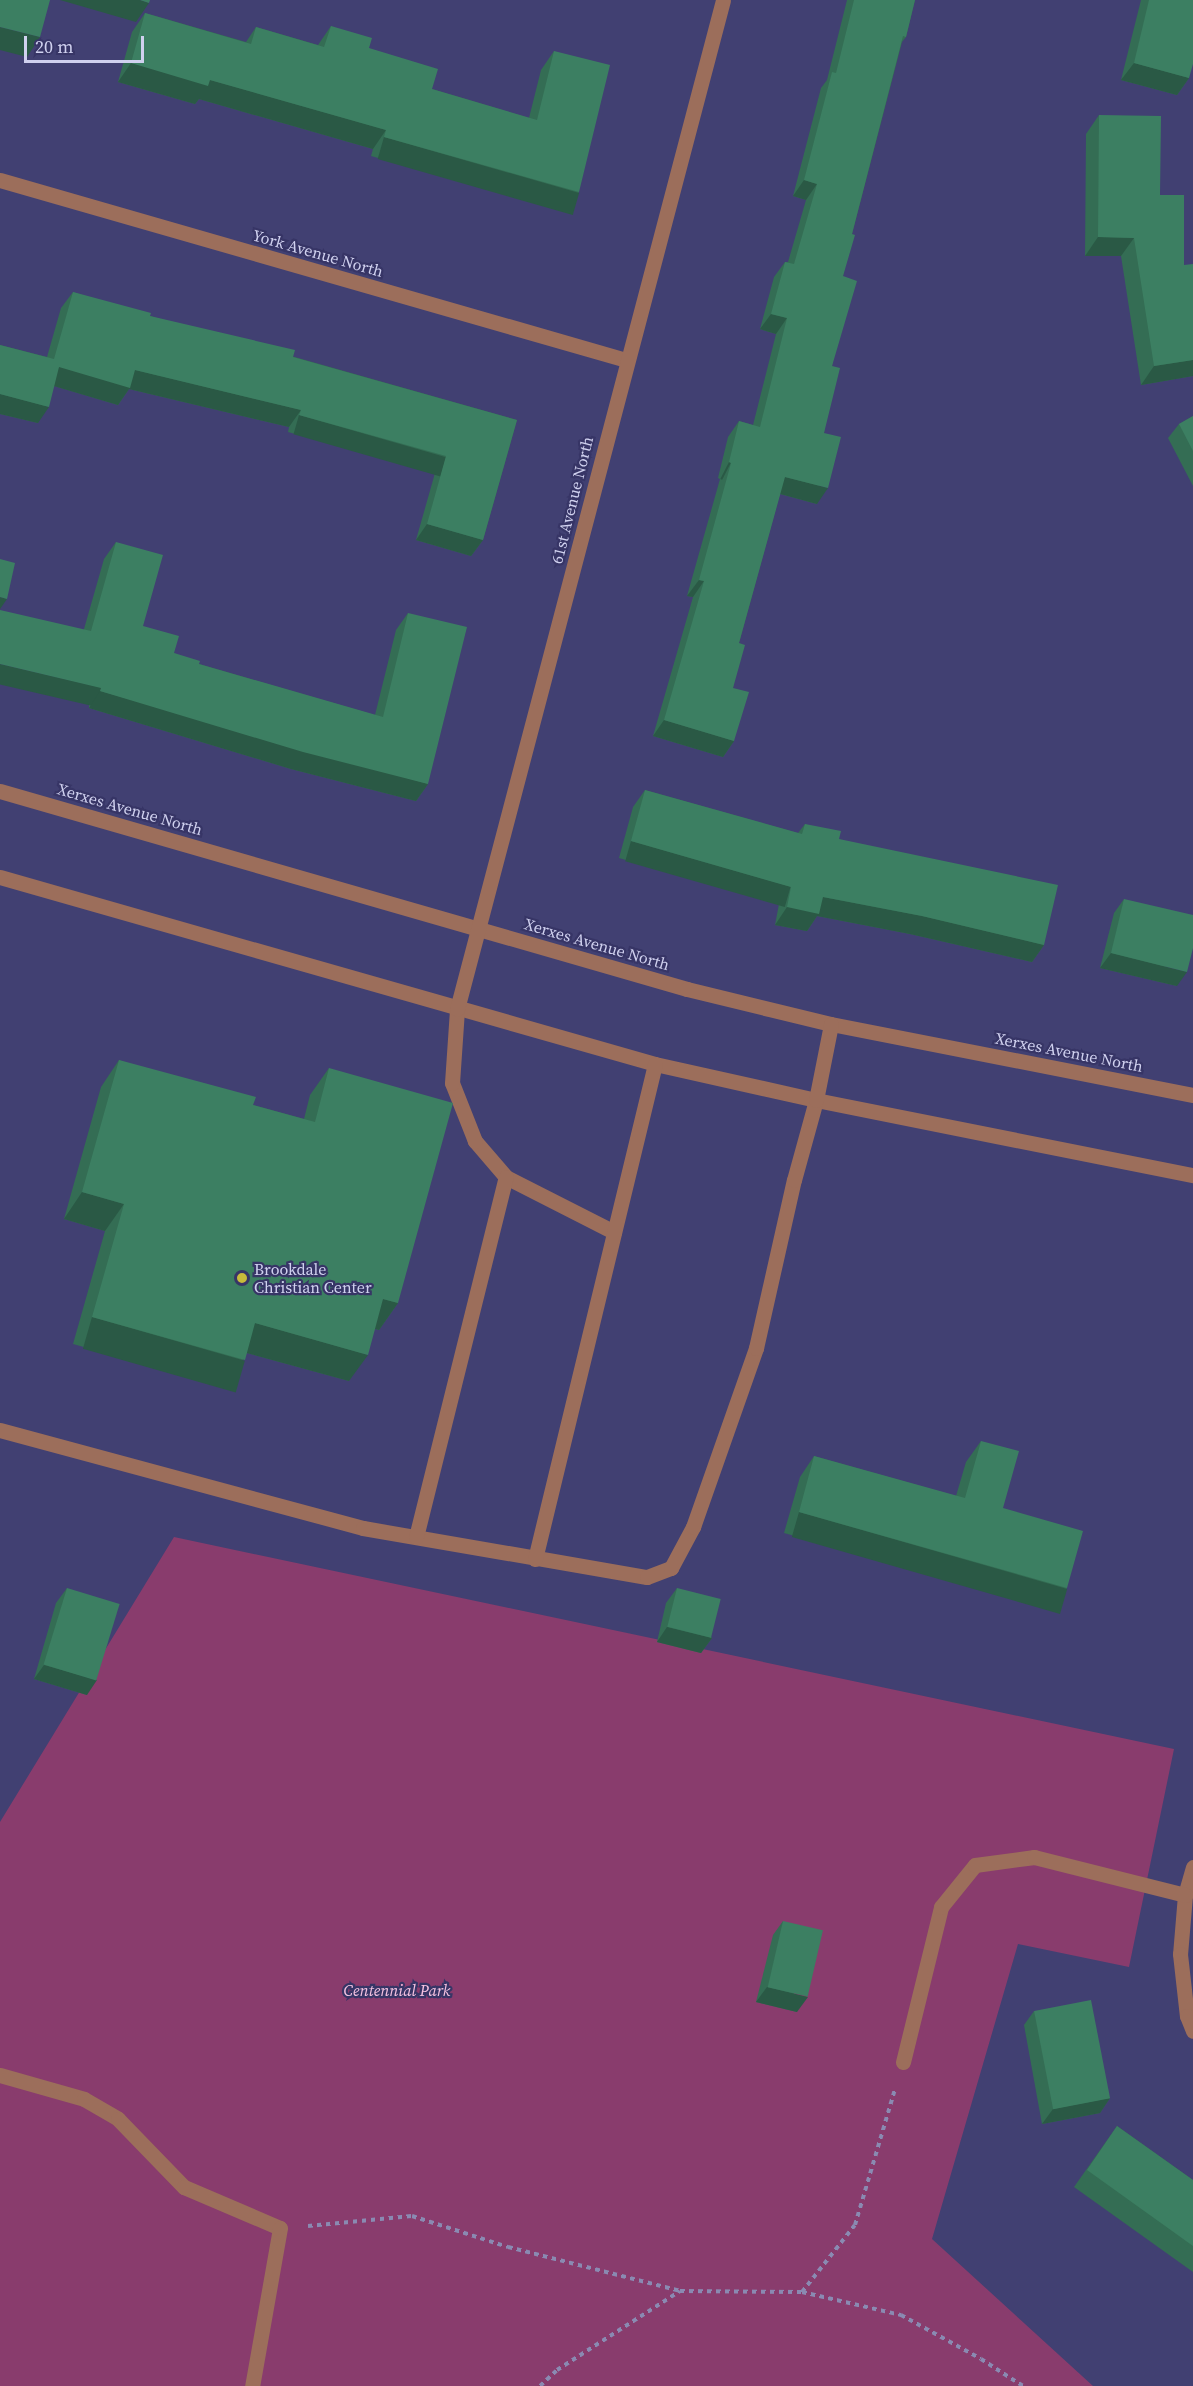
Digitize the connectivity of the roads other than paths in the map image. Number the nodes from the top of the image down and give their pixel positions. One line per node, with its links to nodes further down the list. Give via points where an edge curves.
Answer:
1 (723, 0): 3 (street, 61st Avenue North)
2 (0, 180): 3 (street, York Avenue North)
3 (626, 360): 6 (street, 61st Avenue North)
4 (0, 791): 6 (street, Xerxes Avenue North)
5 (0, 877): 7 (street)
6 (480, 928): 7 (street, 61st Avenue North); 8 (street, Xerxes Avenue North, via 687,989)
7 (457, 1009): 9 (street); 13 (street, 61st Avenue North, via 452,1083 475,1140)
8 (831, 1024): 10 (street, Xerxes Avenue North); 11 (street)
9 (655, 1064): 11 (street); 14 (street)
10 (1193, 1095)
11 (816, 1100): 12 (street); 17 (street, via 756,1348 693,1527 671,1568 647,1577)
12 (1193, 1175)
13 (506, 1177): 14 (street); 16 (street)
14 (614, 1232): 17 (street)
15 (0, 1430): 16 (street, via 363,1528)
16 (416, 1537): 17 (street)
17 (535, 1559)
18 (1193, 1867): 19 (street)
19 (1185, 1895): 20 (street, via 1180,1954 1187,2016); 21 (street, via 1034,1857 975,1865 941,1907)
20 (1193, 2031)
21 (903, 2062)
22 (0, 2075): 23 (street, via 84,2099 118,2119 184,2187 280,2228)
23 (252, 2386)

